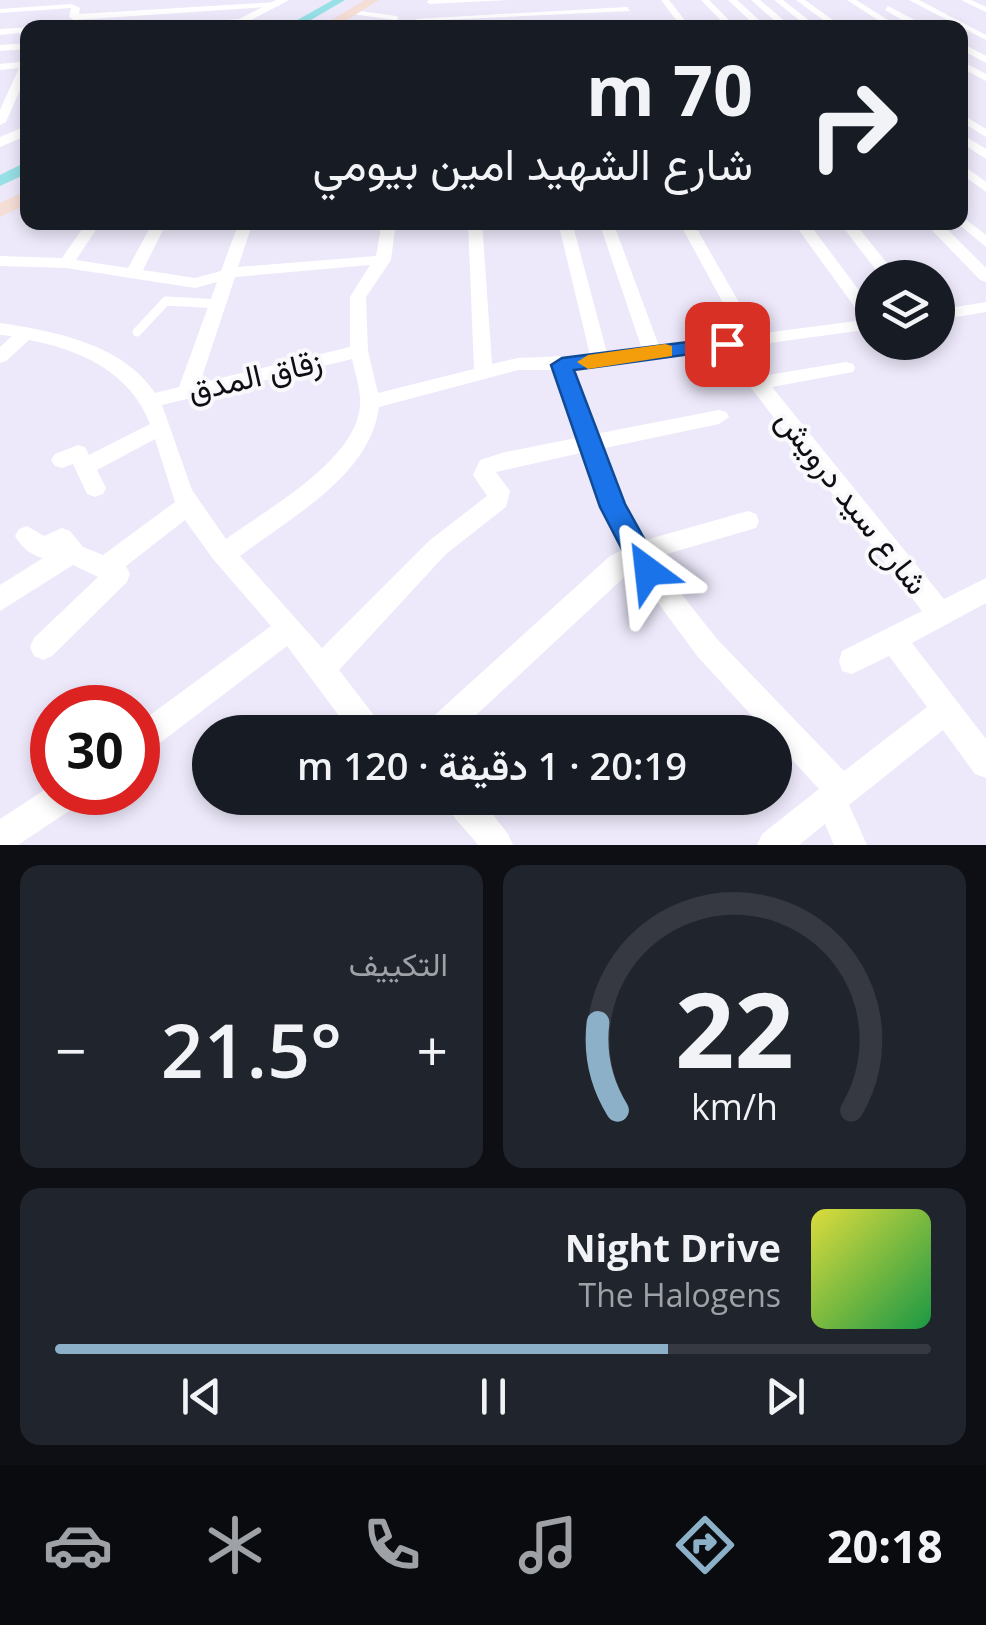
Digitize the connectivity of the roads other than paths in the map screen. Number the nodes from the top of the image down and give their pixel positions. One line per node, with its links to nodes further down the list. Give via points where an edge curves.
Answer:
1 (373, 0): 20 (main road)
2 (504, 0): 15 (street)
3 (552, 0): 22 (street)
4 (589, 0): 21 (street)
5 (705, 0): 31 (street)
6 (732, 0): 32 (street)
7 (755, 0): 33 (street)
8 (778, 0): 34 (street)
9 (800, 0): 35 (street)
10 (852, 0): 36 (street)
11 (875, 0): 37 (street)
12 (913, 0): 38 (street)
13 (934, 0): 39 (street)
14 (965, 0): 18 (street)
15 (431, 1)
16 (281, 2): 23 (street); 25 (street)
17 (627, 5): 21 (street); 30 (street)
18 (986, 10)
19 (0, 11): 23 (street, via 70,6 76,8)
20 (352, 12): 26 (main road); 27 (lane)
21 (581, 12): 22 (street); 29 (street)
22 (547, 14): 28 (street)
23 (73, 17): 24 (street)
24 (79, 20)
25 (243, 20)
26 (338, 20)
27 (394, 20)
28 (525, 20)
29 (584, 20)
30 (651, 20)
31 (725, 20)
32 (755, 20)
33 (779, 20)
34 (804, 20)
35 (829, 20)
36 (884, 20)
37 (908, 20)
38 (951, 20)
39 (986, 26)
40 (972, 38): 41 (street); 42 (street); 43 (street)
41 (986, 38)
42 (968, 39)
43 (986, 46)
44 (20, 79): 45 (street)
45 (0, 122)
46 (89, 230): 62 (street)
47 (156, 230): 63 (street)
48 (243, 230): 64 (street)
49 (387, 230): 59 (street)
50 (475, 230): 82 (street)
51 (568, 230): 79 (street)
52 (609, 230): 77 (street)
53 (690, 230): 74 (street)
54 (806, 230): 66 (street)
55 (852, 230): 60 (street)
56 (939, 230): 58 (street)
57 (986, 252): 58 (street)
58 (962, 253): 65 (street)
59 (383, 260): 64 (street); 76 (street, via 358,297)
60 (877, 260)
61 (0, 262): 62 (street)
62 (66, 263): 63 (street)
63 (133, 274): 64 (street, via 195,283)
64 (226, 275): 67 (street)
65 (986, 277)
66 (855, 298)
67 (221, 304): 72 (lane, via 166,302); 84 (street)
68 (982, 311): 69 (street)
69 (955, 313)
70 (855, 325): 74 (street)
71 (0, 329): 73 (street)
72 (137, 332)
73 (26, 333): 78 (street); 85 (street, via 120,368)
74 (752, 340): 75 (street)
75 (727, 344): 77 (street); 83 (street, شارع سيد درويش)
76 (359, 352): 84 (street, زقاق المدق); 86 (street)
77 (652, 352): 79 (street)
78 (0, 357)
79 (600, 361): 80 (street)
80 (562, 365): 82 (street); 89 (street)
81 (846, 368): 83 (street)
82 (484, 370): 86 (street)
83 (758, 383): 102 (street, شارع سيد درويش)
84 (187, 392): 85 (street, زقاق المدق)
85 (151, 400): 88 (street)
86 (370, 402): 97 (street, via 368,422 348,458)
87 (718, 417): 89 (street)
88 (160, 428): 91 (street); 93 (street)
89 (588, 443): 98 (street); 107 (street, via 488,466 484,475 499,491 498,500 438,547)
90 (62, 460): 91 (street, via 78,453)
91 (85, 467): 92 (street)
92 (94, 488)
93 (188, 505): 97 (street); 99 (street)
94 (748, 521): 98 (street)
95 (27, 536): 96 (street, via 42,548 62,538)
96 (73, 552): 99 (street); 101 (street)
97 (225, 554): 103 (street)
98 (636, 554): 110 (street); 113 (street)
99 (105, 568): 105 (street, via 118,574 113,582)
100 (986, 590): 102 (street)
101 (0, 599)
102 (940, 614): 104 (street)
103 (289, 628): 107 (street); 111 (street)
104 (894, 639): 106 (street); 108 (street)
105 (43, 647)
106 (852, 661)
107 (321, 669): 109 (street)
108 (947, 709): 112 (street); 113 (street)
109 (356, 715)
110 (455, 715)
111 (160, 725)
112 (986, 763)
113 (836, 796): 118 (street); 119 (street)
114 (35, 815): 116 (street)
115 (476, 815): 117 (street)
116 (0, 838)
117 (497, 845)
118 (773, 845)
119 (850, 845)

